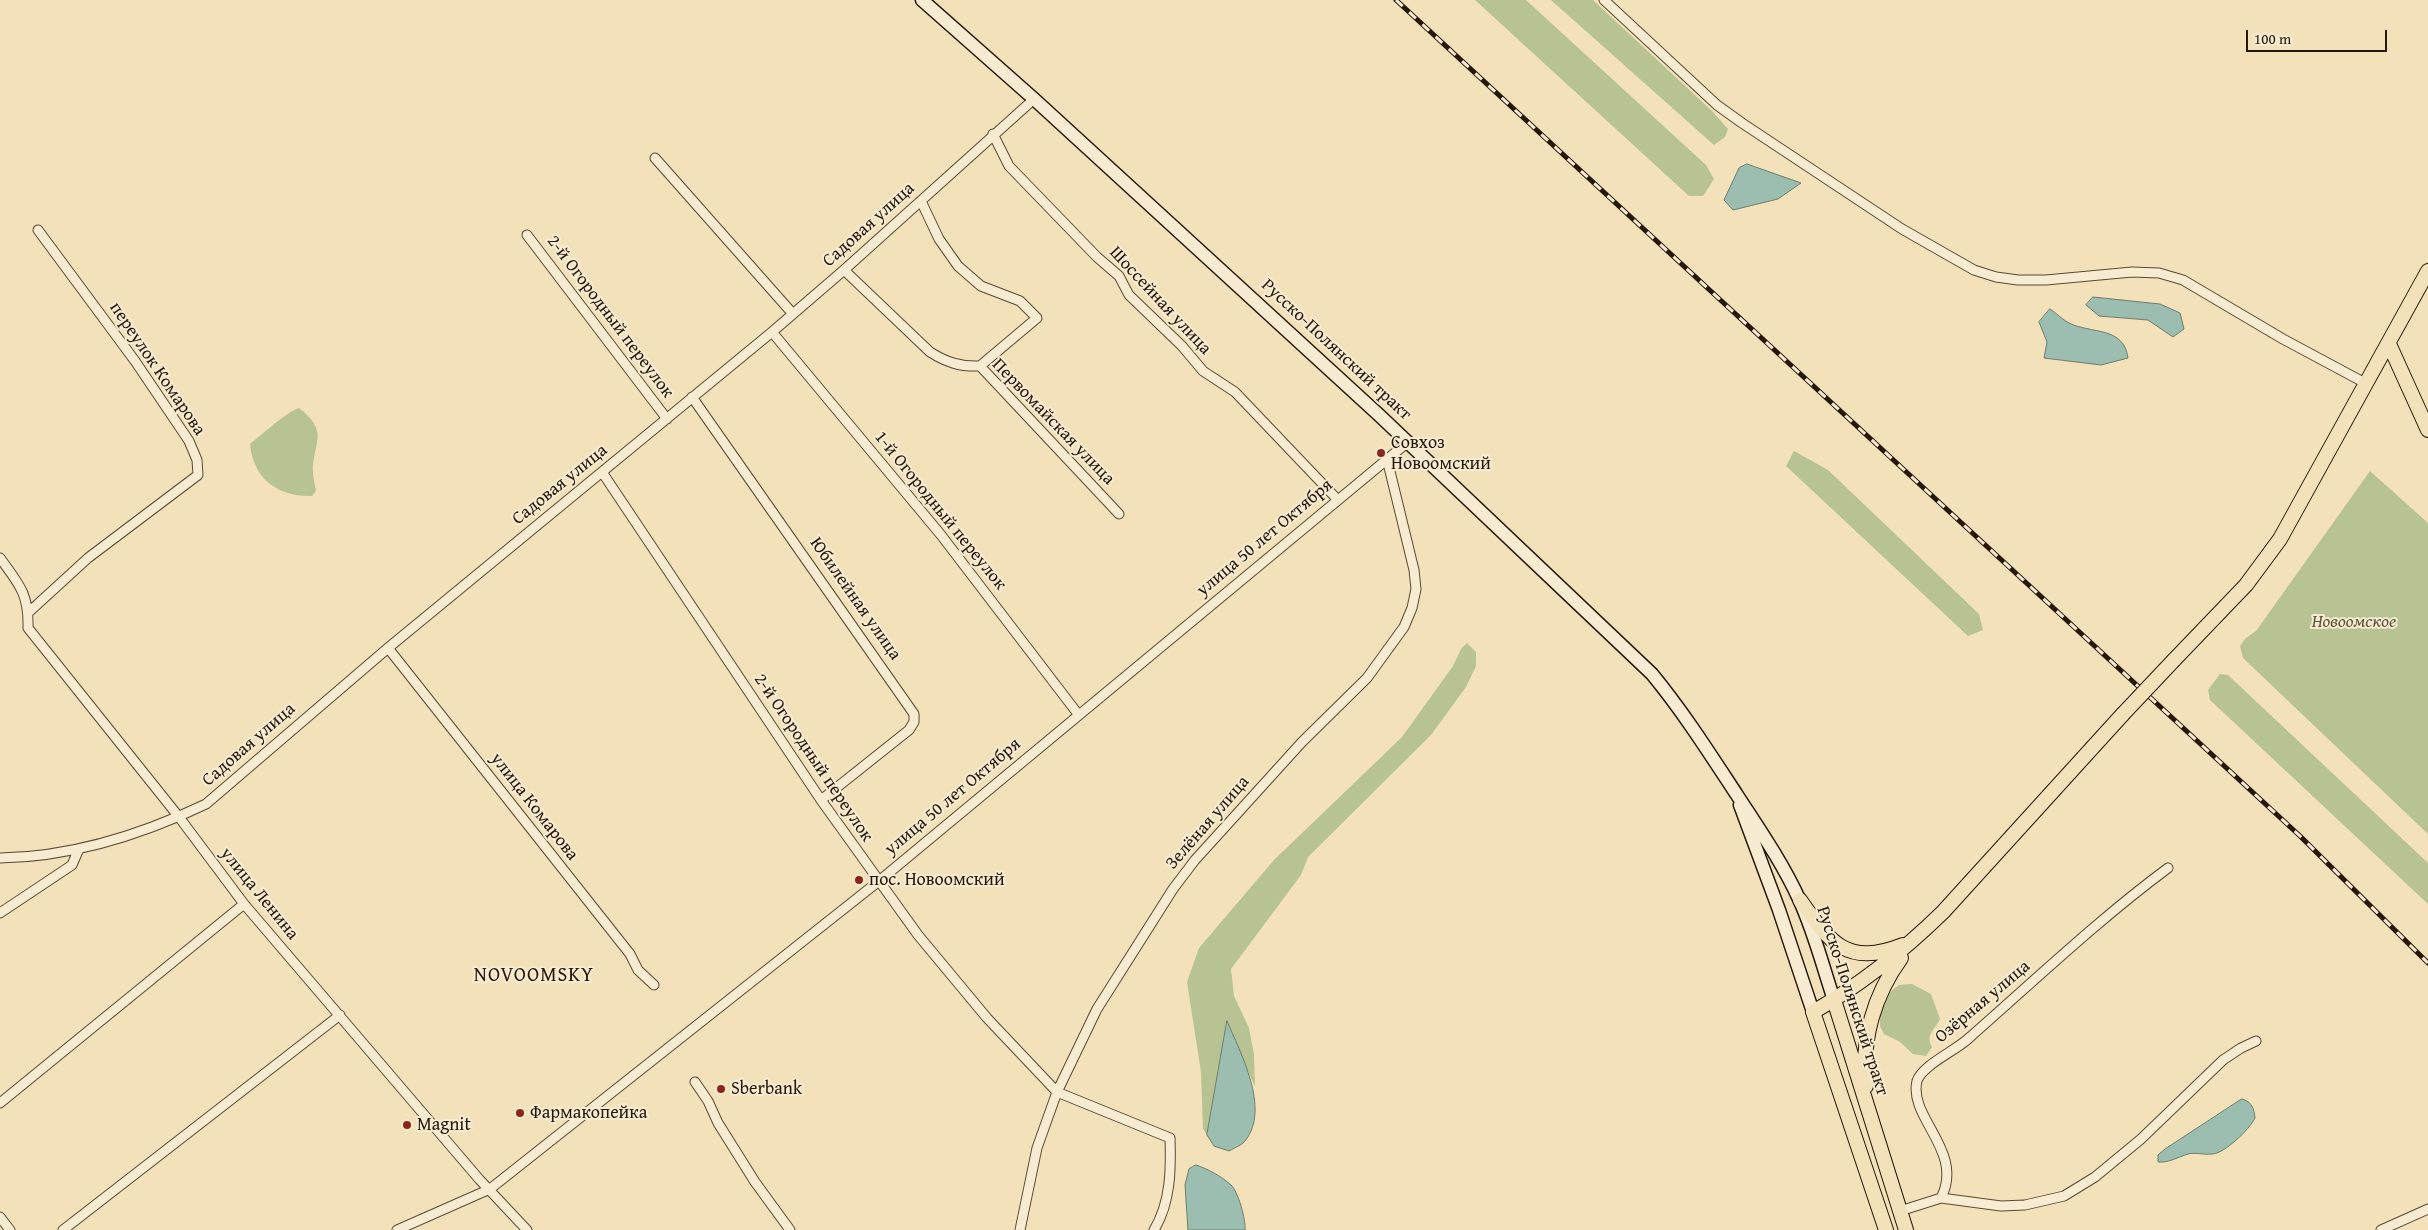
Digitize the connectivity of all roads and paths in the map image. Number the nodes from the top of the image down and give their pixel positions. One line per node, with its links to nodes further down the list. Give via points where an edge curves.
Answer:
1 (922, 0): 3 (main road, Русско-Полянский тракт)
2 (1604, 0): 15 (street, via 1736,119 1902,229 1974,270 2018,280 2158,273 2182,280)
3 (1034, 99): 4 (street, Садовая улица); 19 (main road, Русско-Полянский тракт)
4 (993, 134): 6 (street, Садовая улица); 22 (street, Шоссейная улица, via 1009,166 1119,276 1129,295 1203,371 1235,392)
5 (655, 158): 11 (street)
6 (921, 201): 9 (street, Садовая улица); 14 (street, via 939,239 958,266 980,286 1020,301 1037,318)
7 (38, 230): 25 (street, переулок Комарова, via 135,361 189,441 197,460 198,475 88,558)
8 (527, 235): 17 (street, 2-й Огородный переулок)
9 (844, 270): 11 (street, Садовая улица); 14 (street, Первомайская улица, via 930,352 946,362 966,367)
10 (2428, 271): 13 (main road)
11 (793, 314): 12 (street, Садовая улица)
12 (772, 332): 16 (street, Садовая улица); 27 (street, 1-й Огородный переулок, via 942,534)
13 (2390, 344): 15 (main road); 18 (main road)
14 (980, 366): 23 (street, Первомайская улица)
15 (2367, 384): 38 (main road, bridge, via 2303,500 2246,585)
16 (692, 397): 17 (street, Садовая улица); 29 (street, Юбилейная улица, via 914,714 914,722 908,730)
17 (667, 419): 21 (street, Садовая улица)
18 (2428, 430)
19 (1408, 442): 20 (street, улица 50 лет Октября); 28 (main road, Русско-Полянский тракт, via 1652,674 1690,722)
20 (1386, 459): 22 (street, улица 50 лет Октября); 45 (street, Зелёная улица, via 1414,570 1416,589 1404,627 1367,678 1233,816 1173,889 1097,1009)
21 (602, 472): 26 (street, Садовая улица); 29 (street, 2-й Огородный переулок)
22 (1337, 499): 27 (street, улица 50 лет Октября)
23 (1119, 514)
24 (0, 558): 25 (street, улица Ленина, via 24,591)
25 (29, 612): 30 (street, улица Ленина, via 28,628)
26 (388, 648): 30 (street, Садовая улица, via 206,804); 39 (street, улица Комарова, via 630,954 638,970)
27 (1078, 714): 34 (street, улица 50 лет Октября)
28 (1737, 796): 35 (main road, Русско-Полянский тракт, via 1758,824); 41 (main road, Русско-Полянский тракт)
29 (821, 800): 34 (street, 2-й Огородный переулок)
30 (179, 817): 31 (street, Садовая улица); 36 (street, улица Ленина)
31 (78, 851): 32 (street, Садовая улица, via 35,858); 37 (street, via 72,864)
32 (0, 858)
33 (2168, 868): 49 (street, Озёрная улица, via 2121,903 1964,1043 1926,1068 1918,1078 1919,1104 1936,1136 1947,1171)
34 (879, 881): 45 (street, 2-й Огородный переулок, via 918,935 1003,1035); 48 (street, улица 50 лет Октября)
35 (1800, 900): 38 (main road, via 1822,931 1835,944 1848,950 1866,954 1883,952); 40 (main road, Русско-Полянский тракт)
36 (244, 904): 42 (street, улица Ленина); 46 (street)
37 (0, 912)
38 (1914, 942): 40 (main road); 47 (main road, via 1890,972 1870,1021 1864,1060)
39 (654, 985)
40 (1834, 1000): 41 (main road); 47 (main road, Русско-Полянский тракт)
41 (1813, 1012): 60 (main road, Русско-Полянский тракт)
42 (340, 1015): 48 (street, улица Ленина); 54 (street)
43 (2256, 1041): 49 (street, via 2223,1060 2141,1139 2078,1189 2025,1206)
44 (695, 1082): 57 (street, via 755,1182)
45 (1057, 1092): 58 (street, Зелёная улица, via 1037,1148); 59 (street, via 1170,1138 1171,1175 1161,1219)
46 (0, 1103)
47 (1871, 1122): 51 (main road, Русско-Полянский тракт)
48 (490, 1189): 55 (street, улица 50 лет Октября); 56 (street, улица Ленина)
49 (1941, 1198): 51 (street)
50 (2428, 1209): 62 (street)
51 (1900, 1212): 61 (main road, Русско-Полянский тракт)
52 (0, 1217): 53 (street)
53 (10, 1230)
54 (63, 1230)
55 (397, 1230)
56 (527, 1230)
57 (790, 1230)
58 (1020, 1230)
59 (1154, 1230)
60 (1886, 1230)
61 (1906, 1230)
62 (2381, 1230)

